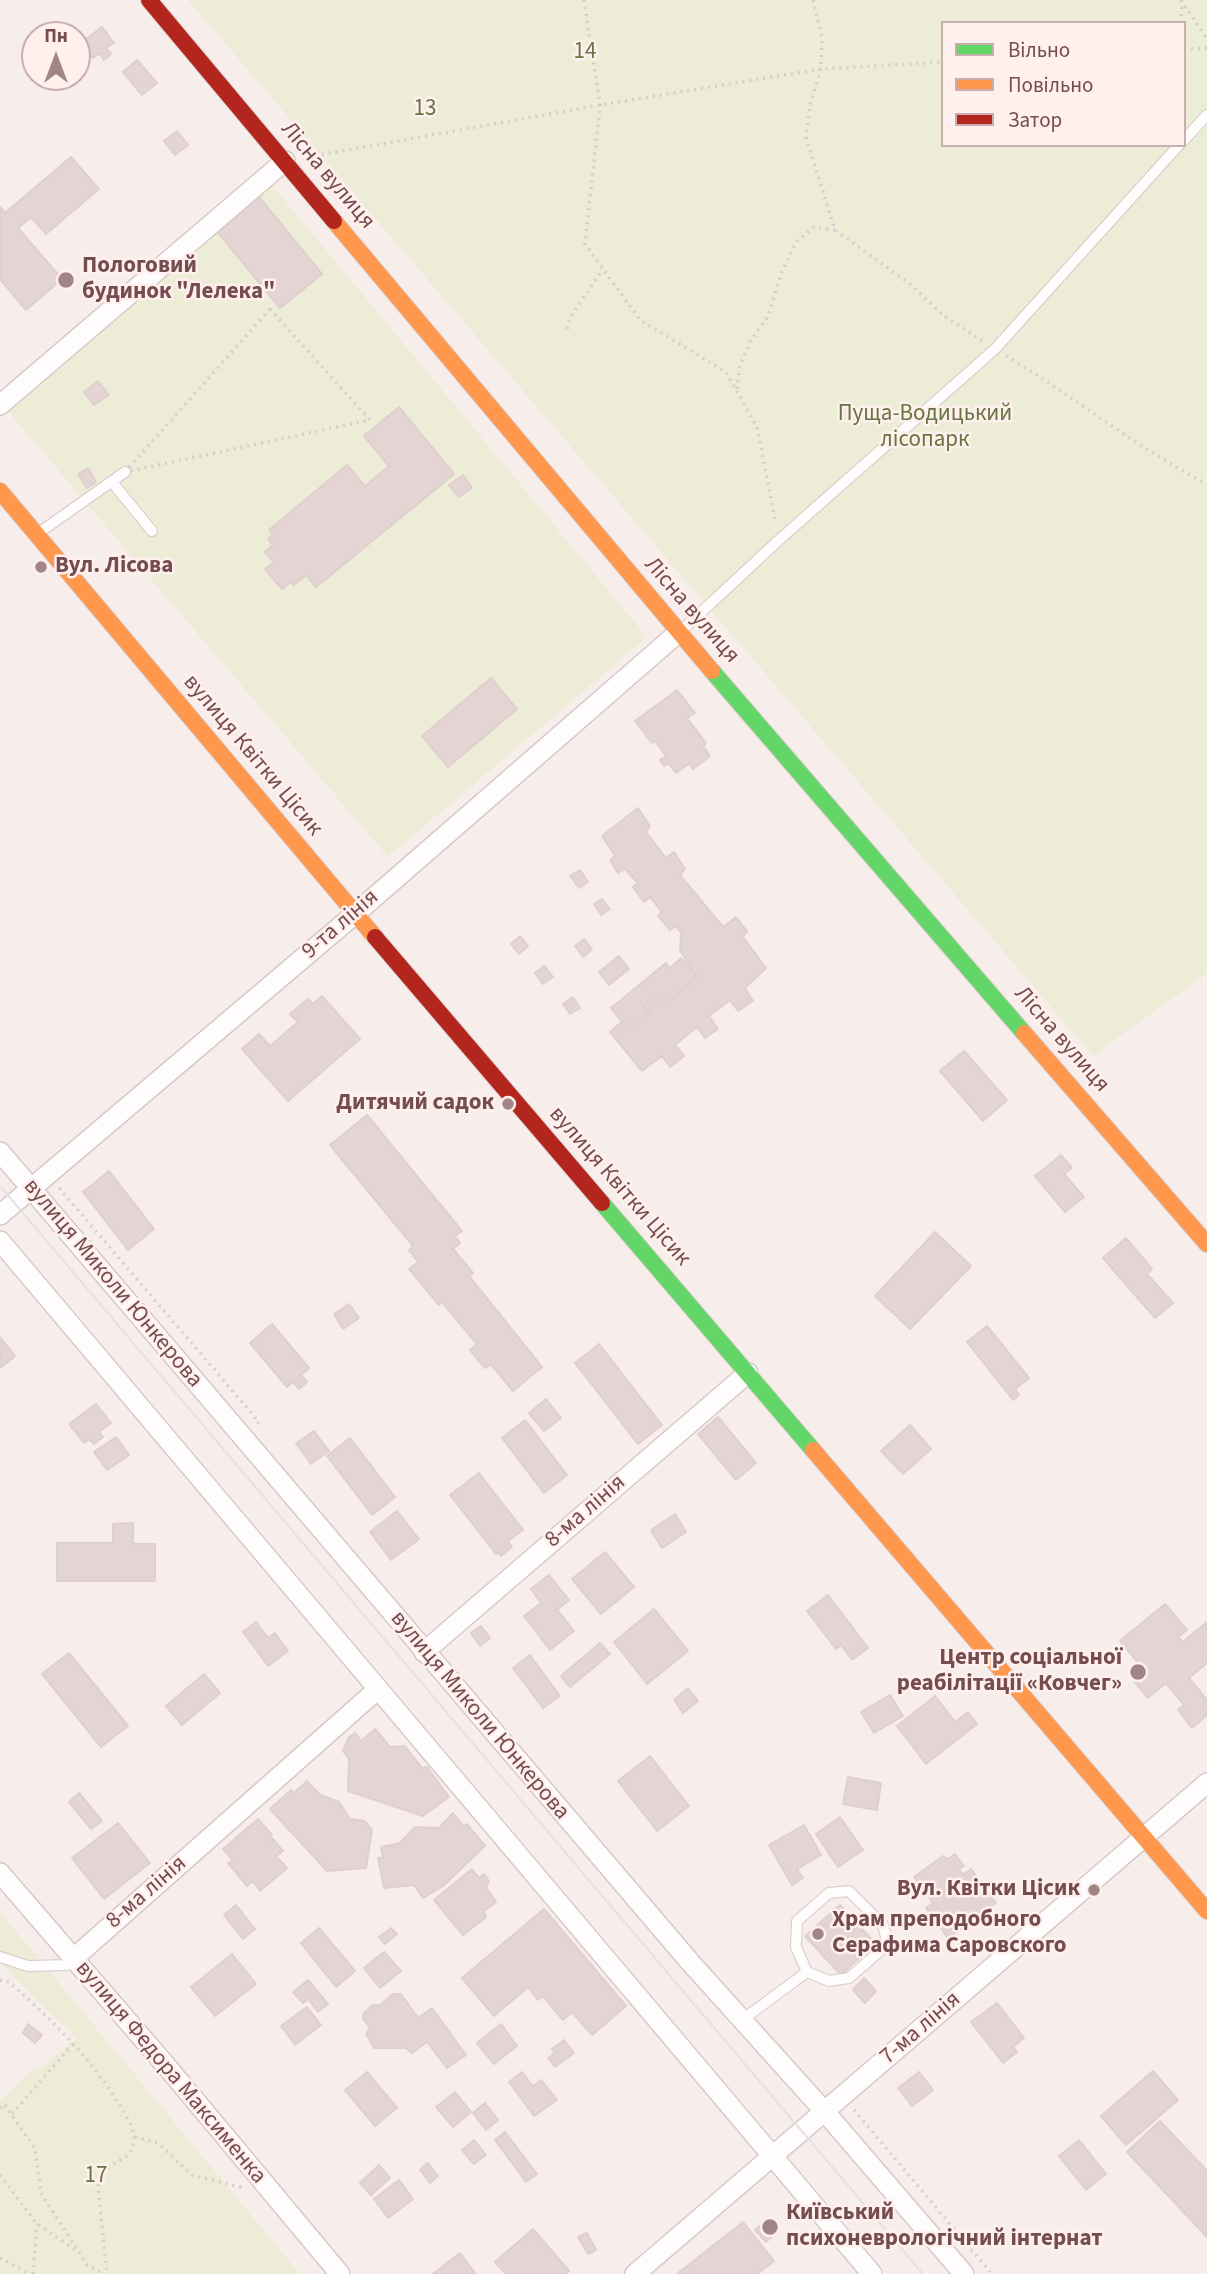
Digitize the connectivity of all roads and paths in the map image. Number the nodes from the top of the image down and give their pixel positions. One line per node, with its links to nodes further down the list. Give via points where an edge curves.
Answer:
1 (149, 0): 15 (street, Лісна вулиця)
2 (584, 0): 11 (path)
3 (813, 0): 10 (path, via 822,37)
4 (1181, 1): 5 (path); 6 (path)
5 (1181, 21)
6 (1207, 38)
7 (1207, 48): 8 (path)
8 (1186, 49)
9 (941, 62): 10 (path)
10 (821, 69): 11 (path); 16 (path, via 806,137)
11 (600, 104): 15 (path); 17 (path, via 585,244)
12 (1207, 115): 13 (lane)
13 (1186, 138)
14 (1177, 147): 19 (lane)
15 (285, 161): 21 (street); 29 (street, Лісна вулиця)
16 (835, 230): 19 (path, via 909,283 944,316); 20 (path, via 814,227 796,242 768,316 740,365)
17 (603, 269): 18 (path); 20 (path, via 640,320 726,372)
18 (567, 329)
19 (995, 349): 24 (path); 28 (lane)
20 (737, 391): 28 (path, via 757,427)
21 (0, 405)
22 (125, 472): 22 (path, via 289,437 370,419 270,309); 23 (lane)
23 (112, 482): 26 (lane); 27 (lane)
24 (1207, 484)
25 (0, 491): 27 (street, вулиця Квітки Цісик)
26 (152, 531)
27 (37, 535): 30 (street, вулиця Квітки Цісик)
28 (779, 540): 29 (lane)
29 (679, 632): 30 (street, 9-та лінія); 36 (street, Лісна вулиця)
30 (355, 914): 32 (street, 9-та лінія); 37 (street, вулиця Квітки Цісик)
31 (0, 1152): 33 (street, вулиця Миколи Юнкерова)
32 (48, 1175): 33 (street, 9-та лінія); 38 (path, via 259,1422)
33 (32, 1189): 34 (street, 9-та лінія); 38 (street, вулиця Миколи Юнкерова)
34 (0, 1215)
35 (0, 1241): 40 (street)
36 (1207, 1244)
37 (748, 1373): 39 (street, 8-ма лінія); 42 (street, вулиця Квітки Цісик)
38 (241, 1435): 39 (street, вулиця Миколи Юнкерова)
39 (424, 1652): 49 (street, вулиця Миколи Юнкерова)
40 (378, 1689): 46 (street, 8-ма лінія); 56 (street)
41 (1207, 1783): 42 (street, 7-ма лінія)
42 (1145, 1837): 44 (street, вулиця Квітки Цісик); 51 (street, 7-ма лінія)
43 (0, 1873): 46 (street, вулиця Федора Максименка)
44 (1207, 1911)
45 (0, 1957): 46 (lane, via 28,1966 67,1965)
46 (74, 1958): 58 (street, вулиця Федора Максименка)
47 (807, 1972): 47 (lane, via 796,1947 797,1921 829,1893 849,1891 883,1925 888,1944 849,1978 829,1981); 49 (lane)
48 (0, 1980): 50 (path, via 9,1982 45,2013)
49 (742, 2020): 53 (street, вулиця Миколи Юнкерова)
50 (73, 2044): 54 (path); 55 (path, via 128,2118)
51 (842, 2097): 53 (street, 7-ма лінія); 68 (path)
52 (2, 2106): 54 (path)
53 (825, 2112): 56 (street, 7-ма лінія); 67 (street, вулиця Миколи Юнкерова)
54 (11, 2114): 60 (path, via 35,2148 41,2193)
55 (135, 2137): 58 (path, via 158,2143 192,2175); 63 (path, via 127,2156 101,2175 98,2187)
56 (773, 2157): 65 (street, 7-ма лінія); 66 (street)
57 (0, 2175): 59 (path)
58 (273, 2195): 64 (street, вулиця Федора Максименка)
59 (37, 2224): 60 (path); 62 (path)
60 (79, 2253): 63 (path, via 87,2265)
61 (0, 2258): 62 (path)
62 (32, 2274)
63 (106, 2274)
64 (340, 2274)
65 (635, 2274)
66 (872, 2274)
67 (964, 2274)
68 (992, 2274)

